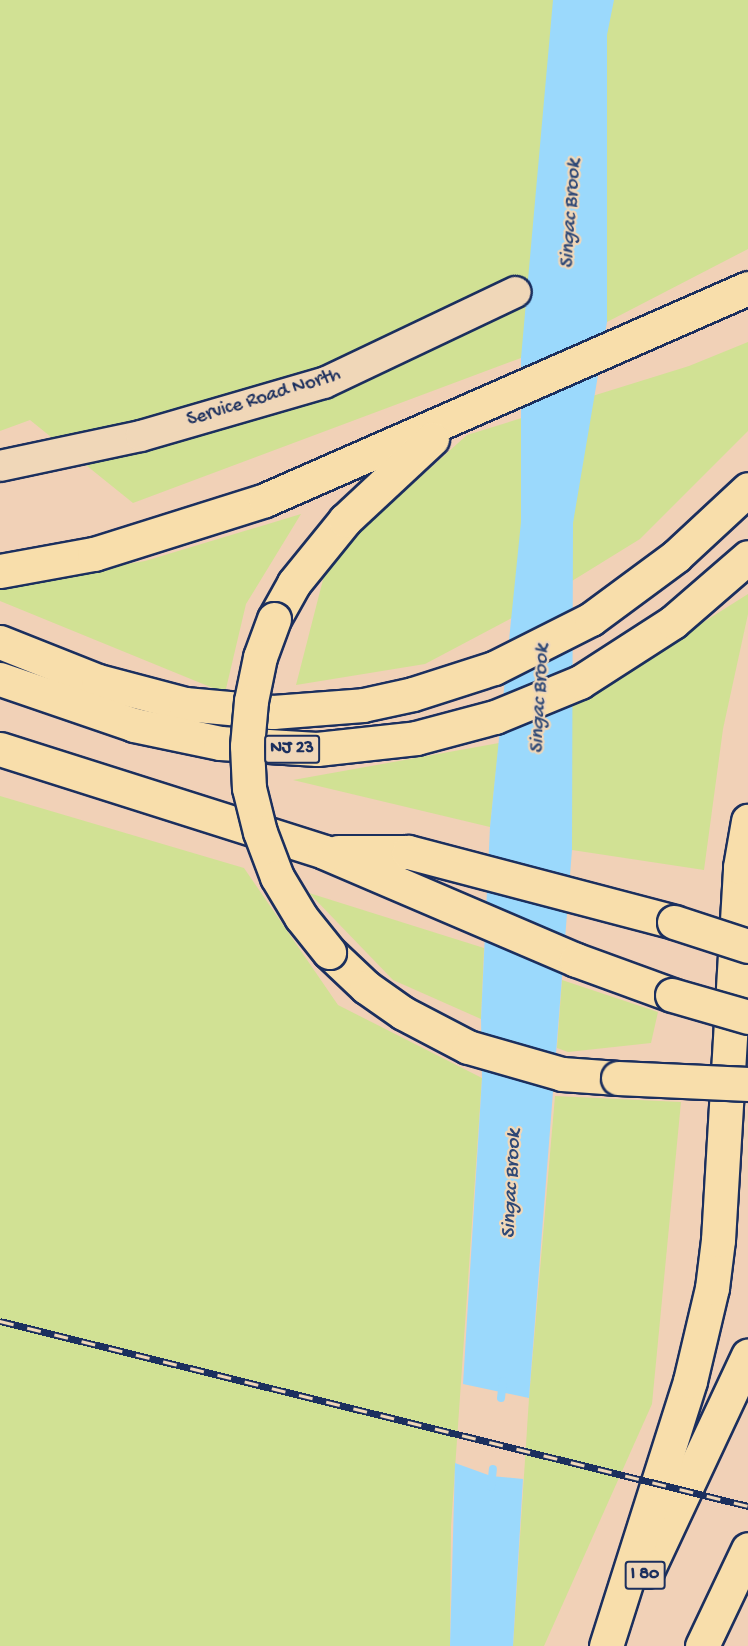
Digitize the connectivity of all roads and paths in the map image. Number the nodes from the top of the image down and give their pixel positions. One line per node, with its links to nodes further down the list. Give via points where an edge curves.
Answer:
1 (748, 288): 3 (main road)
2 (516, 292): 4 (lane, Service Road North, via 324,383 141,436)
3 (458, 417): 7 (main road, via 265,500 94,554); 19 (main road, bridge, via 380,483 345,520 294,584 274,619 260,657 251,701 249,788 277,877 301,917 329,952 366,987 404,1013 468,1047 562,1074)
4 (0, 466)
5 (748, 489): 8 (main road, via 676,556 591,619 494,668 413,694 363,705 319,711 230,711 140,694)
6 (748, 557): 11 (main road, NJ 23, via 673,622 580,682 495,717 416,738 317,749 220,743)
7 (0, 571)
8 (0, 642)
9 (0, 667): 11 (main road)
10 (0, 679): 11 (main road, NJ 23)
11 (89, 711)
12 (0, 748): 14 (main road)
13 (748, 821): 22 (main road, via 740,867 712,1288 690,1382)
14 (324, 852): 15 (main road, via 408,852); 18 (main road, bridge, via 576,960 672,995)
15 (674, 922): 16 (main road, bridge); 17 (main road, bridge)
16 (748, 936)
17 (748, 946)
18 (748, 1017)
19 (748, 1084)
20 (748, 1356): 23 (main road, I 80)
21 (748, 1549): 24 (main road)
22 (606, 1646)
23 (612, 1646)
24 (702, 1646)

